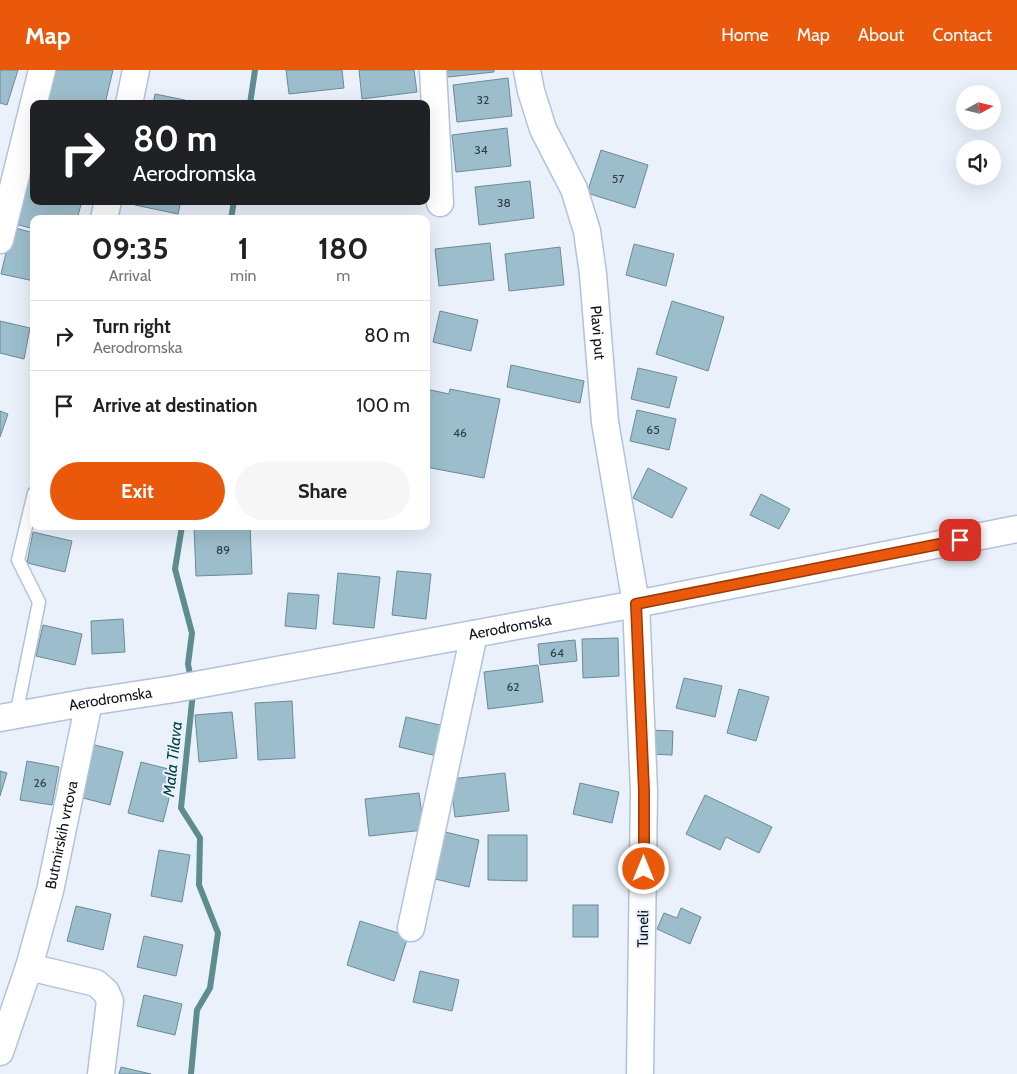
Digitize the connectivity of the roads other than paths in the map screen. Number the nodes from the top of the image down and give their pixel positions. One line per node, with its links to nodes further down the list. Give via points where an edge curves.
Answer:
1 (42, 70): 5 (street)
2 (136, 70): 6 (street)
3 (433, 70): 8 (street)
4 (527, 70): 12 (street, Plavi put, via 530,91 543,129 574,189 587,231 606,430)
5 (35, 100)
6 (130, 100)
7 (30, 119): 9 (street)
8 (440, 203)
9 (0, 240)
10 (30, 510): 15 (lane, via 18,560 39,602)
11 (1017, 529): 12 (street, Aerodromska)
12 (636, 604): 13 (street, Aerodromska); 20 (street, Tuneli, via 644,791)
13 (474, 634): 14 (street, Aerodromska); 16 (street)
14 (89, 702): 15 (street, Aerodromska); 17 (street, Butmirskih vrtova, via 50,891)
15 (8, 716)
16 (411, 928)
17 (29, 967): 18 (street, Butmirskih vrtova); 19 (street, via 96,983 106,992 110,1001)
18 (0, 1052)
19 (101, 1074)
20 (640, 1074)

